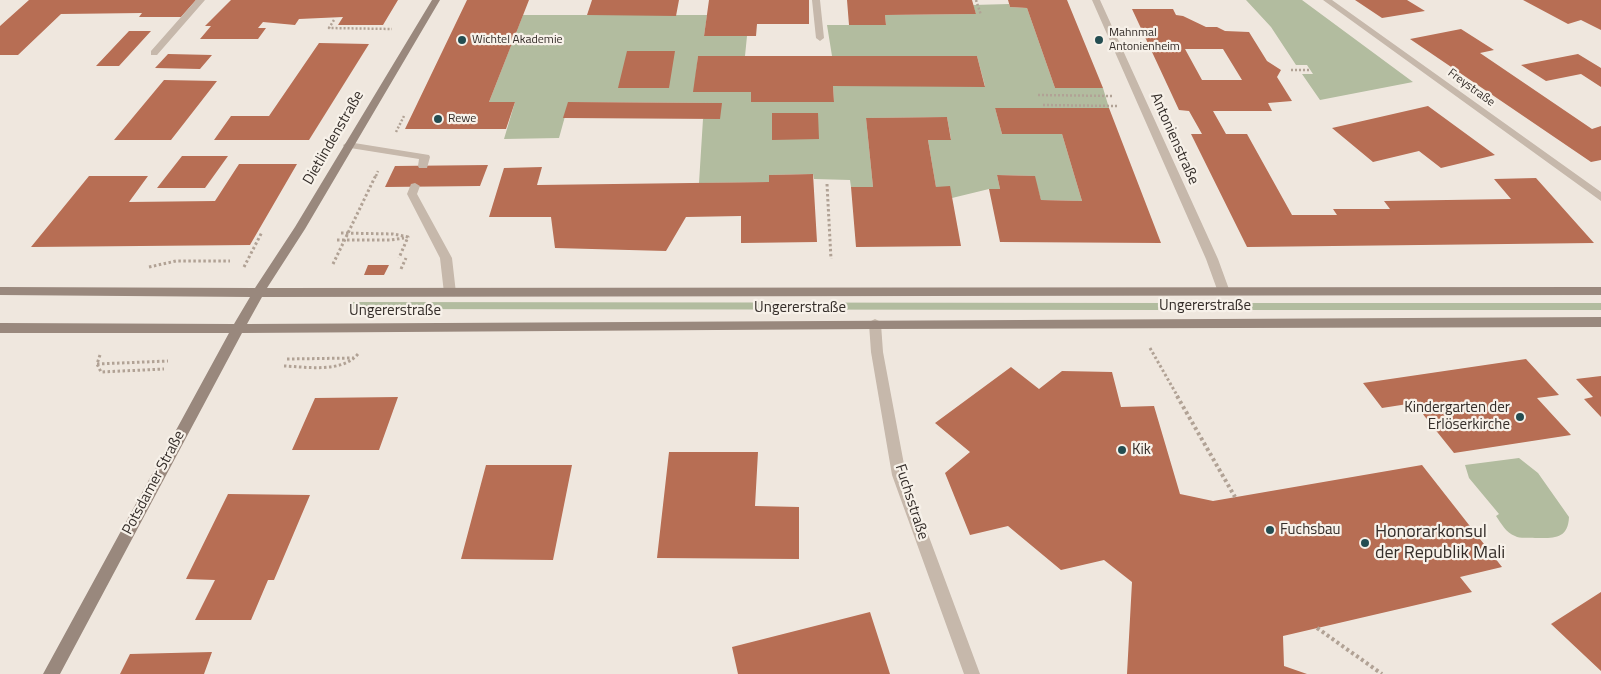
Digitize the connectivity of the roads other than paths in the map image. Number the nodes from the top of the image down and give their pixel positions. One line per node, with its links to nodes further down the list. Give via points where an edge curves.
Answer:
1 (201, 0): 7 (street)
2 (436, 0): 8 (main road, Dietlindenstraße)
3 (816, 0): 6 (street)
4 (1096, 0): 16 (street, Antonienstraße)
5 (1327, 0): 11 (street, Freystraße)
6 (820, 38)
7 (154, 53)
8 (348, 145): 9 (street, via 425,157); 14 (main road, Dietlindenstraße)
9 (423, 166)
10 (414, 186): 15 (street, via 412,194 446,258)
11 (1601, 197)
12 (0, 291): 14 (main road, Ungererstraße)
13 (1601, 291): 16 (main road, Ungererstraße)
14 (259, 292): 15 (main road, Ungererstraße); 20 (main road, Potsdamer Straße)
15 (450, 292): 16 (main road, Ungererstraße)
16 (1224, 292)
17 (1601, 322): 18 (main road, Ungererstraße)
18 (875, 324): 20 (main road, Ungererstraße); 22 (street, Fuchsstraße, via 899,474)
19 (0, 328): 20 (main road, Ungererstraße)
20 (238, 328): 21 (main road, Potsdamer Straße)
21 (51, 674)
22 (972, 674)

